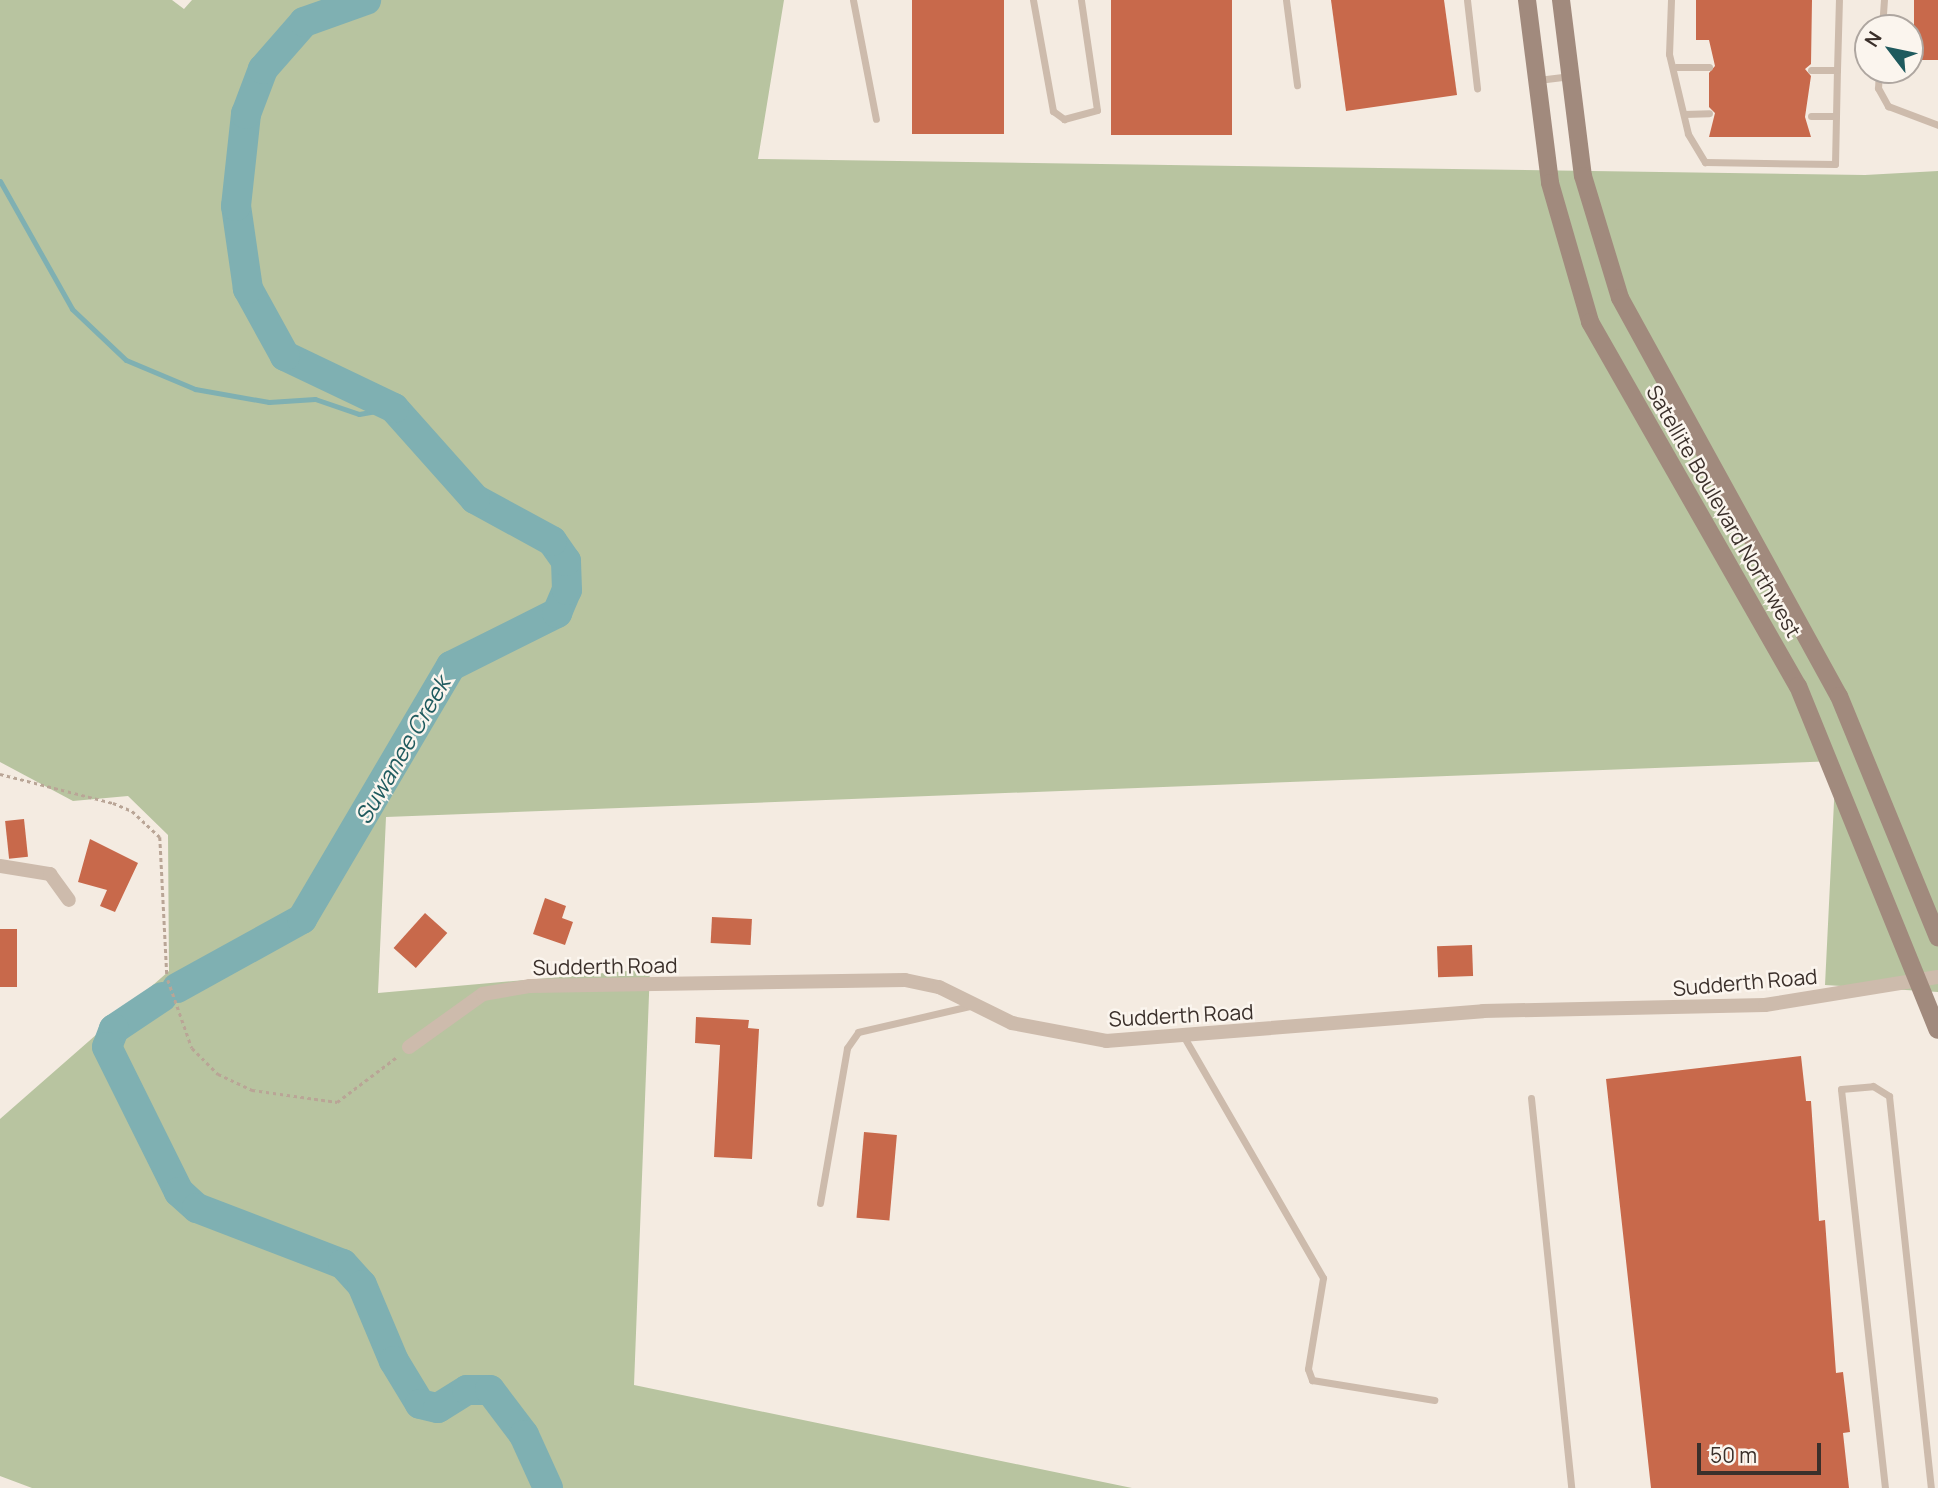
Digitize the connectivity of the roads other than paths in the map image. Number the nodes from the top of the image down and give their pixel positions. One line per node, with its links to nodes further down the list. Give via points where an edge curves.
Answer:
1 (853, 0): 23 (lane)
2 (1033, 0): 3 (lane, via 1053,111 1064,119 1097,110)
3 (1081, 0)
4 (1286, 0): 17 (lane)
5 (1467, 0): 18 (lane)
6 (1527, 0): 15 (main road, Satellite Boulevard Northwest)
7 (1561, 0): 14 (main road, Satellite Boulevard Northwest)
8 (1671, 0): 10 (lane, via 1669,54)
9 (1839, 0): 13 (lane)
10 (1676, 67): 11 (lane); 20 (lane)
11 (1709, 67)
12 (1811, 70): 13 (lane)
13 (1837, 70): 22 (lane)
14 (1570, 76): 15 (lane); 27 (main road, Satellite Boulevard Northwest, via 1583,176 1620,298 1839,696)
15 (1537, 80): 29 (main road, Satellite Boulevard Northwest, via 1550,183 1590,322 1798,686)
16 (1879, 84): 24 (lane, via 1888,106)
17 (1297, 85)
18 (1477, 88)
19 (1709, 113): 20 (lane)
20 (1685, 114): 22 (lane, via 1705,162 1835,164)
21 (1811, 116): 22 (lane)
22 (1836, 116)
23 (876, 119)
24 (1938, 125)
25 (0, 866): 26 (street, via 50,874)
26 (69, 900)
27 (1938, 937)
28 (1938, 976): 29 (street, Sudderth Road)
29 (1919, 981): 31 (main road, Satellite Boulevard Northwest); 32 (street, Sudderth Road, via 1765,1006 1483,1011)
30 (975, 1005): 32 (street, Sudderth Road, via 1012,1023 1106,1041); 33 (street, Sudderth Road, via 905,980 530,986 483,994); 35 (lane, via 858,1032 847,1048)
31 (1938, 1030)
32 (1184, 1037): 36 (lane, via 1323,1278 1307,1369 1312,1381)
33 (409, 1047)
34 (1531, 1098): 37 (lane)
35 (820, 1203)
36 (1434, 1400)
37 (1570, 1488)
38 (1885, 1488): 39 (lane, via 1841,1089 1873,1086 1889,1096)
39 (1931, 1488)

